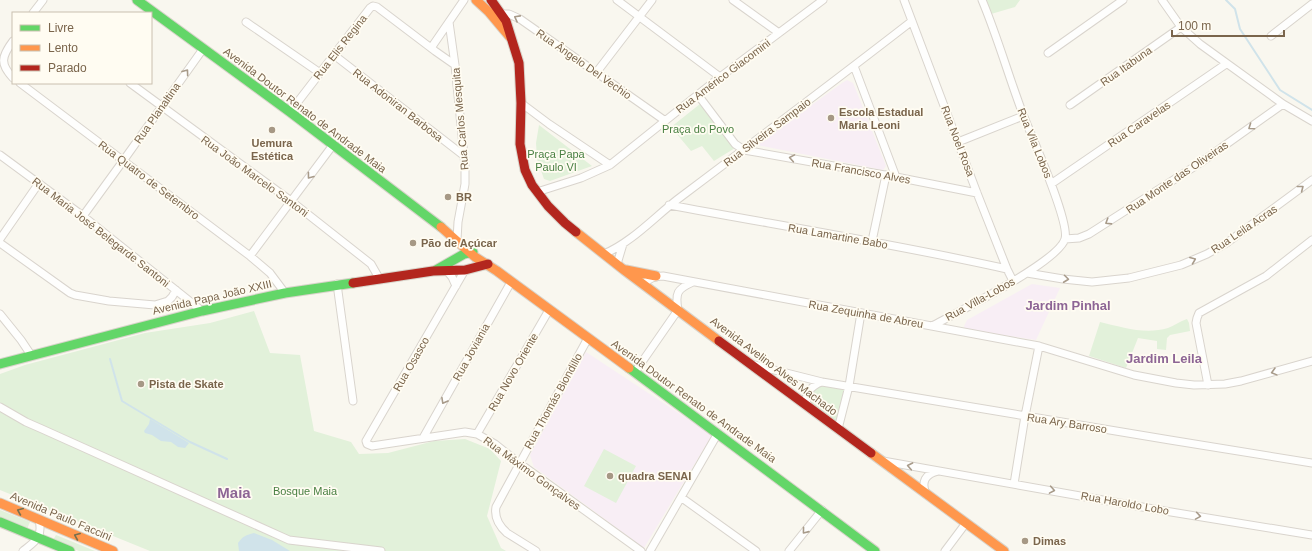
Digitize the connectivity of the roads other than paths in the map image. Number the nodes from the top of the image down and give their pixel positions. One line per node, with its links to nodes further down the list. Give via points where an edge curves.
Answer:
1 (43, 0): 15 (street)
2 (137, 0): 27 (street, Avenida Doutor Renato de Andrade Maia)
3 (464, 0): 20 (street)
4 (476, 0): 24 (street)
5 (491, 0): 16 (street, Avenida Avelino Alves Machado)
6 (617, 0): 17 (street)
7 (652, 0): 17 (street)
8 (733, 0): 22 (street)
9 (823, 0): 22 (street, Rua Américo Giacomini)
10 (904, 0): 18 (street, Rua Noel Rosa)
11 (982, 0): 45 (street, Rua Vila Lobos)
12 (1123, 0): 28 (street)
13 (1162, 0): 21 (street)
14 (1312, 4): 23 (street)
15 (35, 12)
16 (502, 14): 24 (street, Avenida Avelino Alves Machado); 34 (street, Rua Ângelo Del Vechio, one-way to 16, via 520,19)
17 (640, 16): 34 (street); 36 (street)
18 (912, 21): 32 (street, Rua Silveira Sampaio); 48 (street, Rua Noel Rosa)
19 (246, 22): 33 (street)
20 (449, 22): 26 (street); 31 (street, Rua Carlos Mesquita)
21 (1181, 27): 30 (street); 42 (street, Rua Itabuna)
22 (779, 33): 36 (street, Rua Américo Giacomini)
23 (1271, 36)
24 (512, 40): 40 (street, Avenida Avelino Alves Machado, via 519,63)
25 (12, 42): 35 (street, via 3,55 1,64)
26 (431, 48): 29 (street, Rua Elis Regina, via 373,6); 31 (street, Rua Elis Regina)
27 (203, 49): 43 (street, Rua Planaltina, one-way to 27); 44 (street, Avenida Doutor Renato de Andrade Maia)
28 (1048, 53)
29 (334, 55): 33 (street, Rua Elis Regina); 52 (street, Rua Adoniran Barbosa)
30 (1226, 64): 41 (street); 59 (street, Rua Caravelas)
31 (455, 65): 52 (street, Rua Carlos Mesquita)
32 (854, 66): 50 (street, Rua Silveira Sampaio); 56 (street)
33 (320, 73): 44 (street, Rua Elis Regina)
34 (596, 73): 46 (street, Rua Ângelo Del Vechio)
35 (12, 77)
36 (720, 77): 39 (street, Rua Américo Giacomini)
37 (21, 84): 53 (street, Rua Quatro de Setembro)
38 (131, 84): 43 (street, Rua João Marcelo Santoni)
39 (698, 95): 46 (street, Rua Américo Giacomini); 50 (street, via 735,144)
40 (521, 103): 54 (street); 60 (street, Avenida Avelino Alves Machado, via 521,156 525,170)
41 (1283, 104): 47 (street); 66 (street, Rua Monte das Oliveiras, one-way to 66, via 1200,163 1088,234)
42 (1070, 105)
43 (161, 107): 53 (street, Rua Planaltina); 62 (street, Rua João Marcelo Santoni)
44 (290, 112): 49 (street, Avenida Doutor Renato de Andrade Maia)
45 (1023, 116): 48 (street); 59 (street, Rua Vila Lobos)
46 (664, 120): 54 (street, Rua Américo Giacomini)
47 (1312, 121)
48 (958, 142): 61 (street, Rua Noel Rosa)
49 (333, 145): 62 (street, one-way to 62); 67 (street, Avenida Doutor Renato de Andrade Maia)
50 (744, 150): 55 (street, Rua Francisco Alves, one-way to 50); 63 (street, Rua Silveira Sampaio)
51 (0, 155): 58 (street, Rua Maria José Belegarde Santoni)
52 (463, 155): 67 (street, Rua Carlos Mesquita, via 465,184)
53 (123, 162): 64 (street, Rua Planaltina); 74 (street, Rua Quatro de Setembro)
54 (610, 165): 60 (street, Rua Américo Giacomini, via 581,178)
55 (886, 175): 56 (street, Rua Francisco Alves); 69 (street)
56 (896, 177): 61 (street, Rua Francisco Alves)
57 (1312, 180): 81 (street, Rua Leila Acras, one-way to 57, via 1092,282 1129,278 1181,265 1228,242)
58 (39, 183): 64 (street, Rua Maria José Belegarde Santoni); 65 (street)
59 (1051, 184): 66 (street, Rua Vila Lobos, via 1064,222)
60 (537, 192): 73 (street, Avenida Avelino Alves Machado, via 565,223)
61 (978, 193): 77 (street, Rua Noel Rosa)
62 (291, 201): 74 (street); 83 (street, Rua João Marcelo Santoni, via 371,264)
63 (669, 205): 69 (street, Rua Lamartine Babo); 71 (street, Rua Silveira Sampaio)
64 (83, 216): 90 (street, Rua Maria José Belegarde Santoni)
65 (0, 239)
66 (1065, 239): 81 (street, via 1053,255)
67 (457, 240): 72 (street, Avenida Doutor Renato de Andrade Maia)
68 (1312, 240): 106 (street, via 1266,276 1199,313 1196,323)
69 (872, 241): 77 (street, Rua Lamartine Babo)
70 (0, 243): 90 (street, via 75,295 155,305 168,301)
71 (623, 244): 73 (street, Rua Silveira Sampaio); 76 (street)
72 (471, 252): 75 (street, Avenida Doutor Renato de Andrade Maia); 79 (street, Avenida Papa João XXIII)
73 (604, 254): 76 (street, Avenida Avelino Alves Machado)
74 (250, 256): 91 (street, Rua Quatro de Setembro, via 276,280)
75 (487, 264): 78 (street, Avenida Papa João XXIII); 85 (street, Avenida Doutor Renato de Andrade Maia)
76 (620, 266): 82 (street); 88 (street, Avenida Avelino Alves Machado)
77 (1007, 269): 84 (street, Rua Noel Rosa)
78 (465, 270): 80 (street, Avenida Papa João XXIII); 89 (street, Rua Osasco)
79 (433, 271): 80 (street, Avenida Papa João XXIII); 83 (street, Avenida Papa João XXIII)
80 (447, 271): 89 (street)
81 (1027, 273): 84 (street, Rua Villa-Lobos)
82 (656, 276): 86 (street, Rua Zequinha de Abreu); 88 (street)
83 (377, 277): 87 (street, Avenida Papa João XXIII)
84 (1013, 281): 97 (street, Rua Villa-Lobos)
85 (511, 282): 92 (street, Avenida Doutor Renato de Andrade Maia); 112 (street, Rua Joviania, one-way to 112)
86 (693, 282): 93 (street, via 678,292); 95 (street, Rua Zequinha de Abreu)
87 (337, 284): 91 (street, Avenida Papa João XXIII); 108 (street)
88 (644, 284): 93 (street, Avenida Avelino Alves Machado)
89 (456, 286): 118 (street, Rua Osasco)
90 (176, 290): 94 (street, Rua Maria José Belegarde Santoni)
91 (281, 293): 94 (street, Avenida Papa João XXIII)
92 (549, 310): 98 (street, Avenida Doutor Renato de Andrade Maia); 115 (street, Rua Novo Oriente)
93 (678, 310): 103 (street, Avenida Avelino Alves Machado); 104 (street)
94 (202, 311): 100 (street, Avenida Papa João XXIII)
95 (861, 313): 97 (street, Rua Zequinha de Abreu); 107 (street)
96 (0, 314): 100 (street)
97 (932, 326): 99 (street, Rua Zequinha de Abreu)
98 (588, 338): 104 (street, Avenida Doutor Renato de Andrade Maia); 120 (street, Rua Thomás Biondillo)
99 (1039, 346): 106 (street, Rua Zequinha de Abreu, via 1134,375 1176,383); 111 (street)
100 (28, 353): 102 (street, Avenida Papa João XXIII)
101 (1312, 361): 106 (street, Rua Zequinha de Abreu, one-way to 106, via 1241,381)
102 (0, 364)
103 (751, 364): 105 (street, Rua Ary Barroso); 110 (street, Avenida Avelino Alves Machado)
104 (635, 372): 114 (street, Avenida Doutor Renato de Andrade Maia)
105 (822, 382): 107 (street, Rua Ary Barroso); 110 (street, via 808,392 806,399)
106 (1208, 385)
107 (849, 386): 111 (street, Rua Ary Barroso); 113 (street)
108 (353, 400)
109 (0, 407): 136 (street, via 26,422 289,540)
110 (810, 408): 113 (street, Avenida Avelino Alves Machado)
111 (1025, 416): 121 (street, Rua Ary Barroso); 123 (street)
112 (431, 423): 116 (street); 117 (street, Rua Joviania)
113 (838, 429): 119 (street, Avenida Avelino Alves Machado)
114 (718, 432): 125 (street); 127 (street, Avenida Doutor Renato de Andrade Maia)
115 (477, 434): 116 (street, Rua Máximo Gonçalves, via 465,432); 120 (street, Rua Máximo Gonçalves)
116 (435, 436): 117 (street, Rua Máximo Gonçalves)
117 (423, 438): 118 (street, Rua Máximo Gonçalves, via 372,446)
118 (366, 441)
119 (881, 460): 122 (street, Rua Haroldo Lobo, one-way to 119); 124 (street, Avenida Avelino Alves Machado)
120 (519, 463): 137 (street, Rua Thomás Biondillo, via 498,502 495,517 507,533); 138 (street, Rua Máximo Gonçalves)
121 (1312, 463)
122 (939, 471): 123 (street, Rua Haroldo Lobo); 124 (street, via 926,478 923,485)
123 (1014, 484): 131 (street, Rua Haroldo Lobo, one-way to 131)
124 (926, 494): 130 (street, Avenida Avelino Alves Machado)
125 (682, 498): 139 (street); 140 (street)
126 (0, 503): 128 (street, Avenida Paulo Faccini, one-way to 126)
127 (822, 510): 141 (street, one-way to 141); 142 (street, Avenida Doutor Renato de Andrade Maia)
128 (39, 520): 132 (street, via 41,529); 135 (street, Avenida Paulo Faccini, one-way to 128)
129 (0, 522): 132 (street)
130 (966, 523): 143 (street); 144 (street, Avenida Avelino Alves Machado)
131 (1312, 535)
132 (38, 538): 133 (street); 134 (street)
133 (23, 551)
134 (70, 551)
135 (113, 551)
136 (381, 551)
137 (536, 551)
138 (641, 551)
139 (650, 551)
140 (756, 551)
141 (789, 551)
142 (875, 551)
143 (945, 551)
144 (1004, 551)

